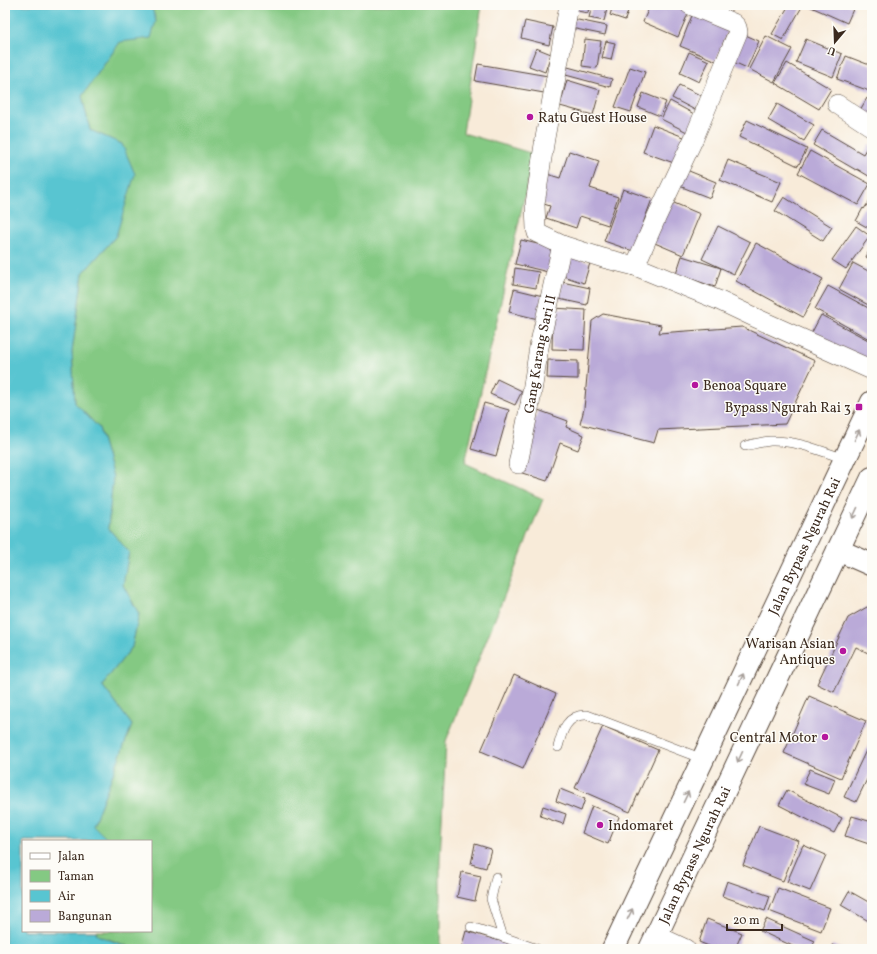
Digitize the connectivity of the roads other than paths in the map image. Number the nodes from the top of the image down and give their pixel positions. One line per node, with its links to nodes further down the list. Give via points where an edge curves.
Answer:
1 (569, 5): 5 (street, via 535,204 537,232)
2 (690, 5): 6 (street, via 733,23 738,32 694,138)
3 (837, 104): 4 (street)
4 (872, 127)
5 (562, 245): 6 (street); 11 (street, Gang Karang Sari II, via 539,347)
6 (635, 266): 7 (street, via 718,300)
7 (872, 370)
8 (872, 402): 10 (main road, Jalan Bypass Ngurah Rai, one-way to 8)
9 (746, 446): 10 (lane, via 768,441 786,442)
10 (845, 459): 13 (main road, Jalan Bypass Ngurah Rai)
11 (518, 464)
12 (872, 478): 14 (main road, Jalan Bypass Ngurah Rai, one-way to 14)
13 (809, 536): 14 (main road); 17 (main road, Jalan Bypass Ngurah Rai, one-way to 13)
14 (838, 550): 15 (main road); 21 (main road, Jalan Bypass Ngurah Rai, one-way to 21)
15 (872, 565)
16 (558, 747): 17 (lane, via 562,732 571,719 579,714)
17 (704, 759): 23 (main road, Jalan Bypass Ngurah Rai, one-way to 17)
18 (496, 877): 20 (lane, via 491,899)
19 (471, 927): 20 (lane)
20 (503, 937): 22 (lane)
21 (653, 942): 24 (street)
22 (537, 949)
23 (613, 949)
24 (686, 949)

